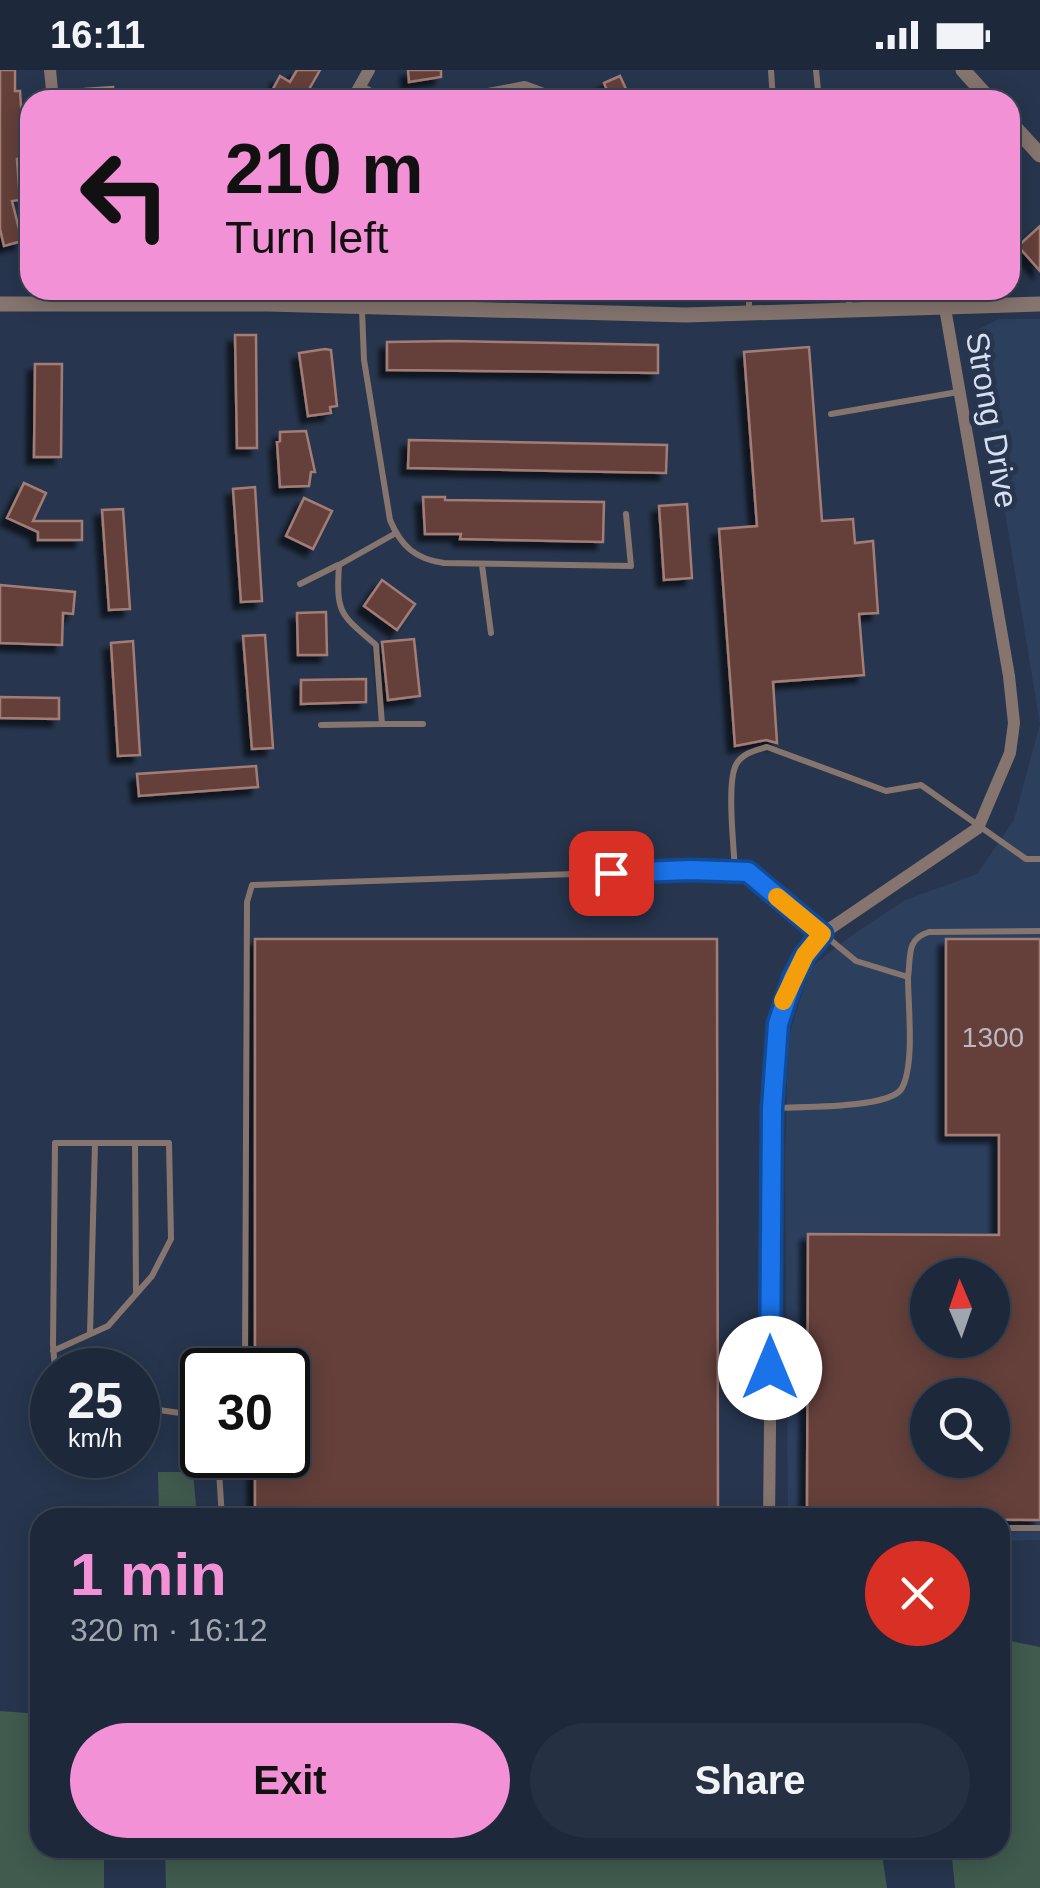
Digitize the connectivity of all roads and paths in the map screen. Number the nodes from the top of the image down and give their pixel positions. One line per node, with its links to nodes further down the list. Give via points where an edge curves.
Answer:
1 (963, 70): 2 (street)
2 (981, 90)
3 (1020, 133): 4 (street)
4 (1040, 155)
5 (153, 300): 9 (street)
6 (291, 300): 12 (street)
7 (749, 300): 14 (lane)
8 (849, 300): 13 (lane)
9 (0, 304)
10 (1040, 304): 11 (street)
11 (945, 308): 13 (street); 15 (street, Strong Drive)
12 (362, 309): 14 (street); 18 (lane, via 379,463)
13 (850, 311): 14 (street)
14 (749, 314)
15 (960, 392): 16 (lane); 26 (street, Strong Drive, via 1014,723 1006,768)
16 (831, 414)
17 (626, 514): 20 (lane, via 630,566)
18 (396, 533): 19 (lane); 20 (lane, via 430,561)
19 (339, 564): 21 (lane); 23 (lane, via 342,616 376,645)
20 (482, 565): 22 (lane)
21 (300, 584)
22 (490, 633)
23 (382, 724): 24 (lane); 25 (lane)
24 (423, 724)
25 (321, 725)
26 (978, 828): 27 (lane, via 1026,859); 28 (lane, via 921,785 886,792 767,746 735,765); 30 (street)
27 (1040, 859)
28 (735, 872): 30 (lane, via 748,872); 39 (lane, via 252,885)
29 (1040, 931): 31 (lane, via 918,935)
30 (822, 934): 31 (lane, via 856,961); 32 (street, via 783,1000)
31 (908, 977): 32 (lane, via 908,1071 898,1094)
32 (772, 1108): 42 (street)
33 (95, 1143): 34 (lane); 36 (lane); 37 (lane, via 55,1143)
34 (135, 1143): 35 (lane); 35 (lane, via 169,1143 171,1239)
35 (136, 1294): 36 (lane, via 108,1326)
36 (90, 1334): 38 (lane)
37 (53, 1348)
38 (60, 1348)
39 (245, 1348)
40 (219, 1478): 41 (lane)
41 (221, 1508)
42 (770, 1508)
43 (1010, 1528): 44 (lane)
44 (1040, 1528)

